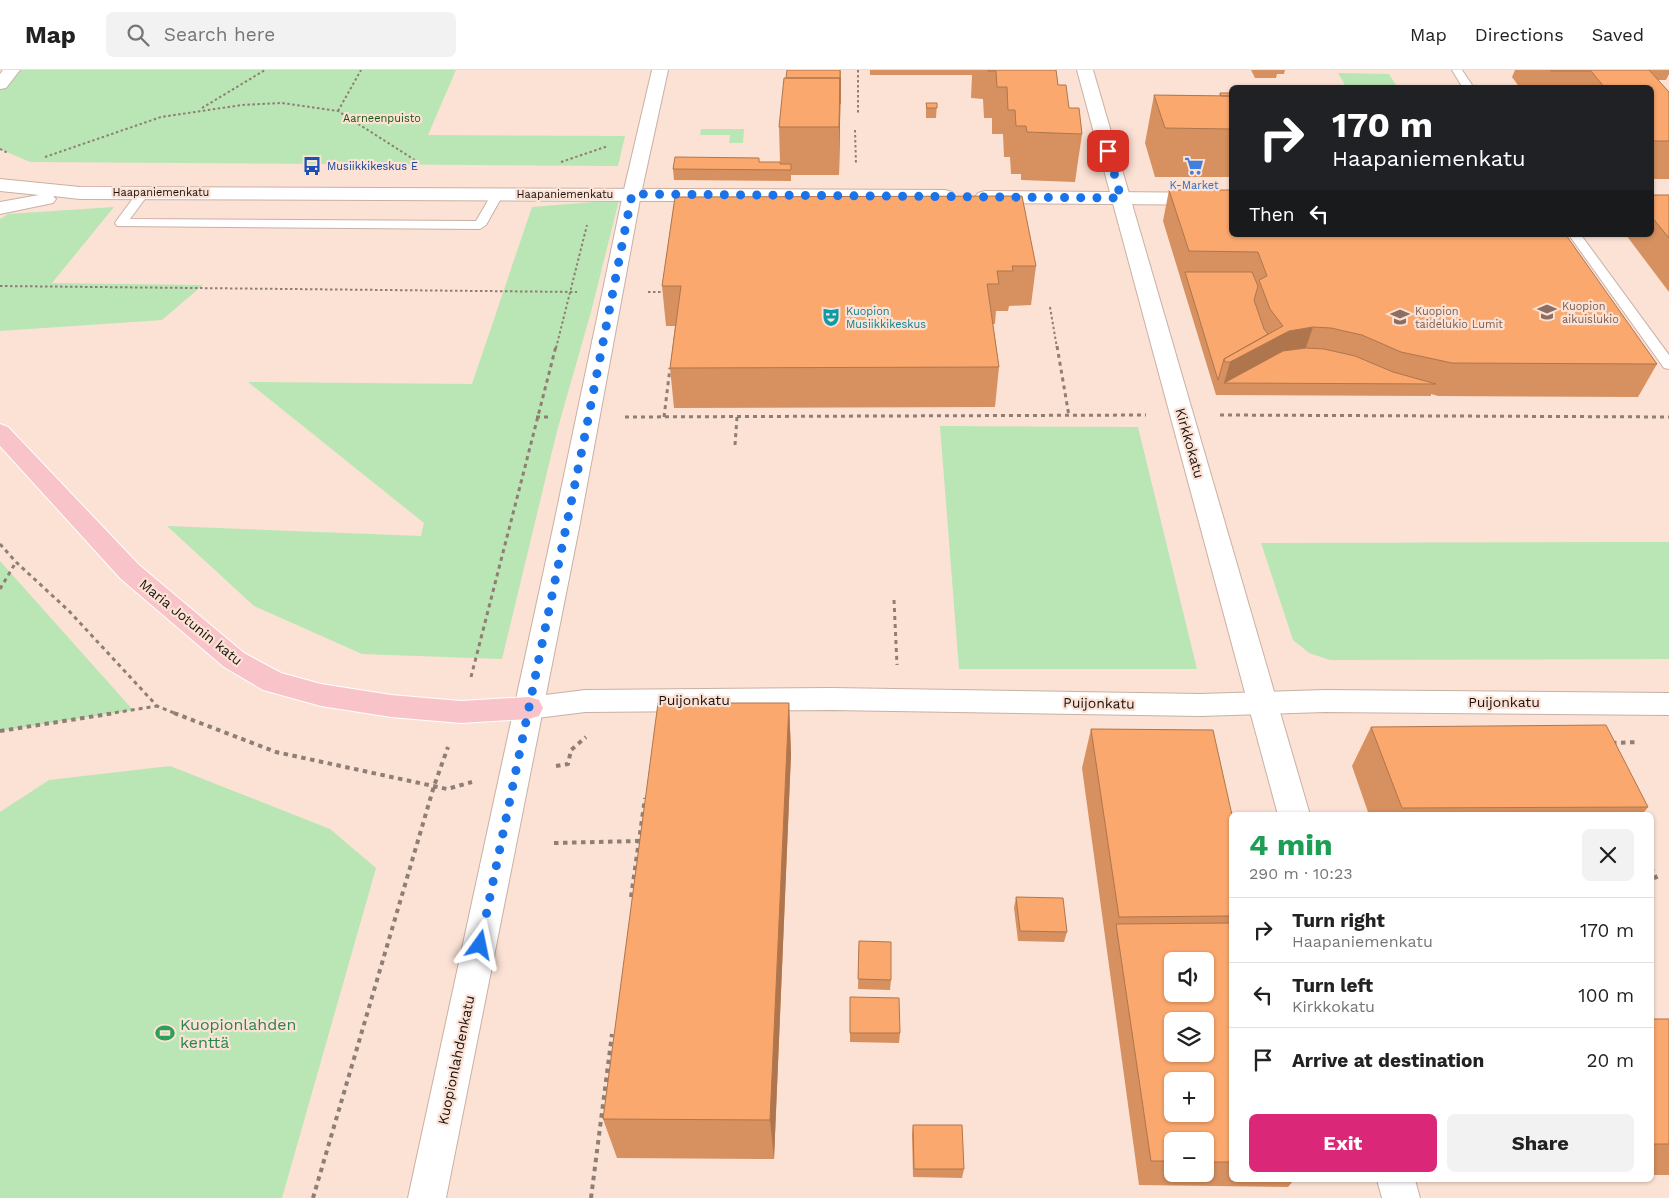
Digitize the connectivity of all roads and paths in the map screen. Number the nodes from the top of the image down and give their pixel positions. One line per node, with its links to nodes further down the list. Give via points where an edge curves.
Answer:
1 (12, 70): 8 (street)
2 (265, 70): 10 (path)
3 (361, 70): 11 (path)
4 (660, 70): 26 (street, Kuopionlahdenkatu)
5 (858, 70): 12 (path)
6 (1085, 70): 27 (street, Kirkkokatu)
7 (1457, 70): 9 (lane)
8 (0, 84)
9 (1467, 85)
10 (200, 110): 11 (path, via 282,103); 17 (path, via 161,117)
11 (338, 111): 18 (path)
12 (858, 112)
13 (856, 130): 20 (path)
14 (615, 144): 19 (path)
15 (0, 149): 16 (path)
16 (15, 156)
17 (40, 159)
18 (418, 162)
19 (555, 164)
20 (856, 167)
21 (0, 185): 23 (street, Haapaniemenkatu)
22 (144, 192): 23 (street, Haapaniemenkatu); 24 (street, Haapaniemenkatu); 24 (lane, via 121,223 480,225)
23 (80, 193): 29 (street, Haapaniemenkatu)
24 (498, 193): 25 (street, Haapaniemenkatu)
25 (595, 194): 26 (street, Haapaniemenkatu); 32 (path)
26 (632, 194): 27 (street, Haapaniemenkatu); 33 (street, Kuopionlahdenkatu)
27 (1121, 198): 28 (street, Haapaniemenkatu); 39 (street, Kirkkokatu)
28 (1229, 199)
29 (0, 208)
30 (1576, 237): 37 (lane)
31 (0, 286): 32 (path)
32 (569, 292): 33 (path); 41 (path)
33 (613, 292): 34 (path); 42 (street, Kuopionlahdenkatu)
34 (672, 292)
35 (1050, 307): 38 (path)
36 (671, 362): 43 (path)
37 (1669, 364)
38 (1069, 416): 39 (path); 44 (path)
39 (1182, 416): 40 (path); 52 (street, Kirkkokatu)
40 (1669, 416)
41 (536, 417): 42 (path); 56 (path)
42 (588, 417): 43 (path); 55 (street, Kuopionlahdenkatu)
43 (664, 417): 44 (path)
44 (737, 417): 46 (path)
45 (0, 432): 56 (main road, Maria Jotunin katu, via 130,572 234,660 273,682 321,695)
46 (735, 445)
47 (0, 544): 48 (path)
48 (16, 562): 49 (path); 54 (path, via 68,611)
49 (0, 588)
50 (894, 600): 51 (path)
51 (897, 668)
52 (1264, 703): 53 (street, Puijonkatu); 55 (street, Puijonkatu, via 1200,705 832,699 585,701); 60 (street, Kirkkokatu)
53 (1669, 704)
54 (157, 706): 57 (path); 58 (path, via 276,752)
55 (529, 708): 56 (main road, Maria Jotunin katu); 67 (street, Kuopionlahdenkatu)
56 (461, 712): 58 (path)
57 (0, 731)
58 (434, 786): 66 (path)
59 (646, 796): 61 (path)
60 (1293, 812)
61 (639, 841): 62 (path); 63 (path)
62 (554, 843)
63 (631, 897)
64 (612, 1034): 68 (path)
65 (1397, 1182): 69 (street)
66 (313, 1198)
67 (427, 1198)
68 (591, 1198)
69 (1401, 1198)

